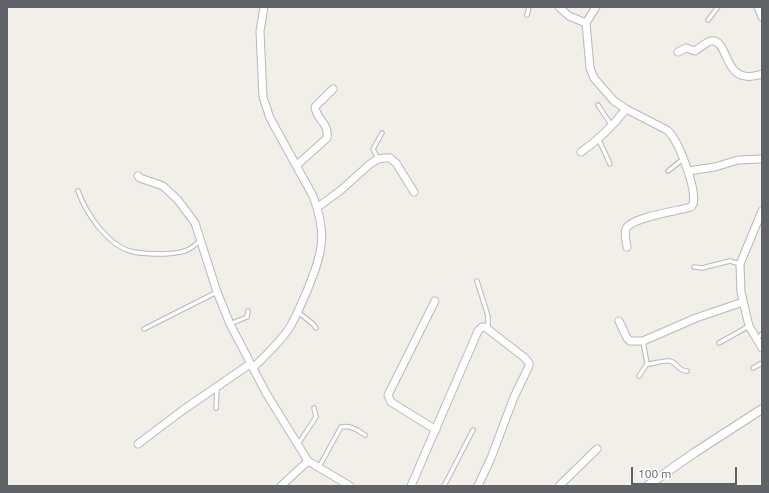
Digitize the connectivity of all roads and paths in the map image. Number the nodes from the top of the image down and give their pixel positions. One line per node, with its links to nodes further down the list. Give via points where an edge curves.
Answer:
1 (264, 7): 24 (street, via 260,31 265,104 270,118)
2 (529, 7): 7 (lane)
3 (559, 7): 10 (street, via 569,16)
4 (596, 7): 10 (street)
5 (718, 7): 9 (lane)
6 (758, 7): 8 (street)
7 (527, 15)
8 (762, 17)
9 (708, 20)
10 (586, 23): 15 (street, via 590,68 594,78 614,101)
11 (678, 52): 12 (street, via 686,48 695,51 714,40 740,74 754,77)
12 (762, 74)
13 (333, 89): 24 (street, via 315,107 318,116 326,125 327,138)
14 (598, 105): 16 (lane)
15 (626, 109): 16 (street); 21 (street, via 671,133)
16 (613, 126): 18 (street)
17 (382, 133): 20 (lane, via 373,149)
18 (599, 140): 19 (street); 23 (lane)
19 (581, 152)
20 (378, 159): 29 (street, via 390,158 396,163); 30 (street)
21 (684, 159): 25 (lane); 26 (street)
22 (762, 159): 26 (street, via 738,160)
23 (610, 164)
24 (297, 165): 30 (street)
25 (668, 171)
26 (688, 171): 33 (street, via 694,197 691,207 629,225 625,230)
27 (138, 176): 32 (street, via 163,186 178,200 195,223)
28 (78, 191): 32 (lane, via 80,198 107,237 132,252 182,252 193,248)
29 (414, 192)
30 (318, 207): 41 (street, via 322,246)
31 (762, 211): 34 (street)
32 (200, 240): 37 (street)
33 (626, 247)
34 (740, 264): 35 (lane, via 730,261 702,268); 39 (street)
35 (694, 267)
36 (477, 281): 47 (lane, via 488,316)
37 (217, 292): 43 (street); 46 (lane)
38 (434, 301): 62 (street, via 388,395 391,402)
39 (743, 302): 44 (street); 49 (street, via 696,318)
40 (248, 311): 43 (lane, via 247,317)
41 (298, 312): 45 (lane); 54 (street, via 288,330)
42 (619, 321): 49 (street, via 630,341)
43 (230, 324): 54 (street)
44 (749, 326): 48 (street); 50 (lane)
45 (316, 328)
46 (144, 329)
47 (488, 329): 62 (street, via 482,327 478,331); 75 (street, via 525,358 529,366)
48 (759, 336): 51 (street)
49 (643, 341): 53 (lane)
50 (719, 343)
51 (762, 348)
52 (762, 363): 55 (lane)
53 (647, 364): 56 (lane, via 670,361 679,369); 57 (lane)
54 (251, 366): 58 (street); 66 (street)
55 (753, 368)
56 (686, 371)
57 (639, 376)
58 (217, 388): 59 (lane); 65 (street)
59 (216, 408)
60 (314, 408): 66 (lane, via 316,417)
61 (762, 409): 70 (street, via 694,453)
62 (436, 430): 73 (street)
63 (472, 430): 74 (lane)
64 (365, 435): 69 (lane, via 354,428 341,426)
65 (138, 444)
66 (297, 445): 68 (street)
67 (597, 449): 76 (street)
68 (308, 462): 69 (street); 71 (street)
69 (318, 468): 72 (street)
70 (651, 485)
71 (281, 486)
72 (350, 486)
73 (411, 486)
74 (444, 486)
75 (478, 486)
76 (559, 486)

